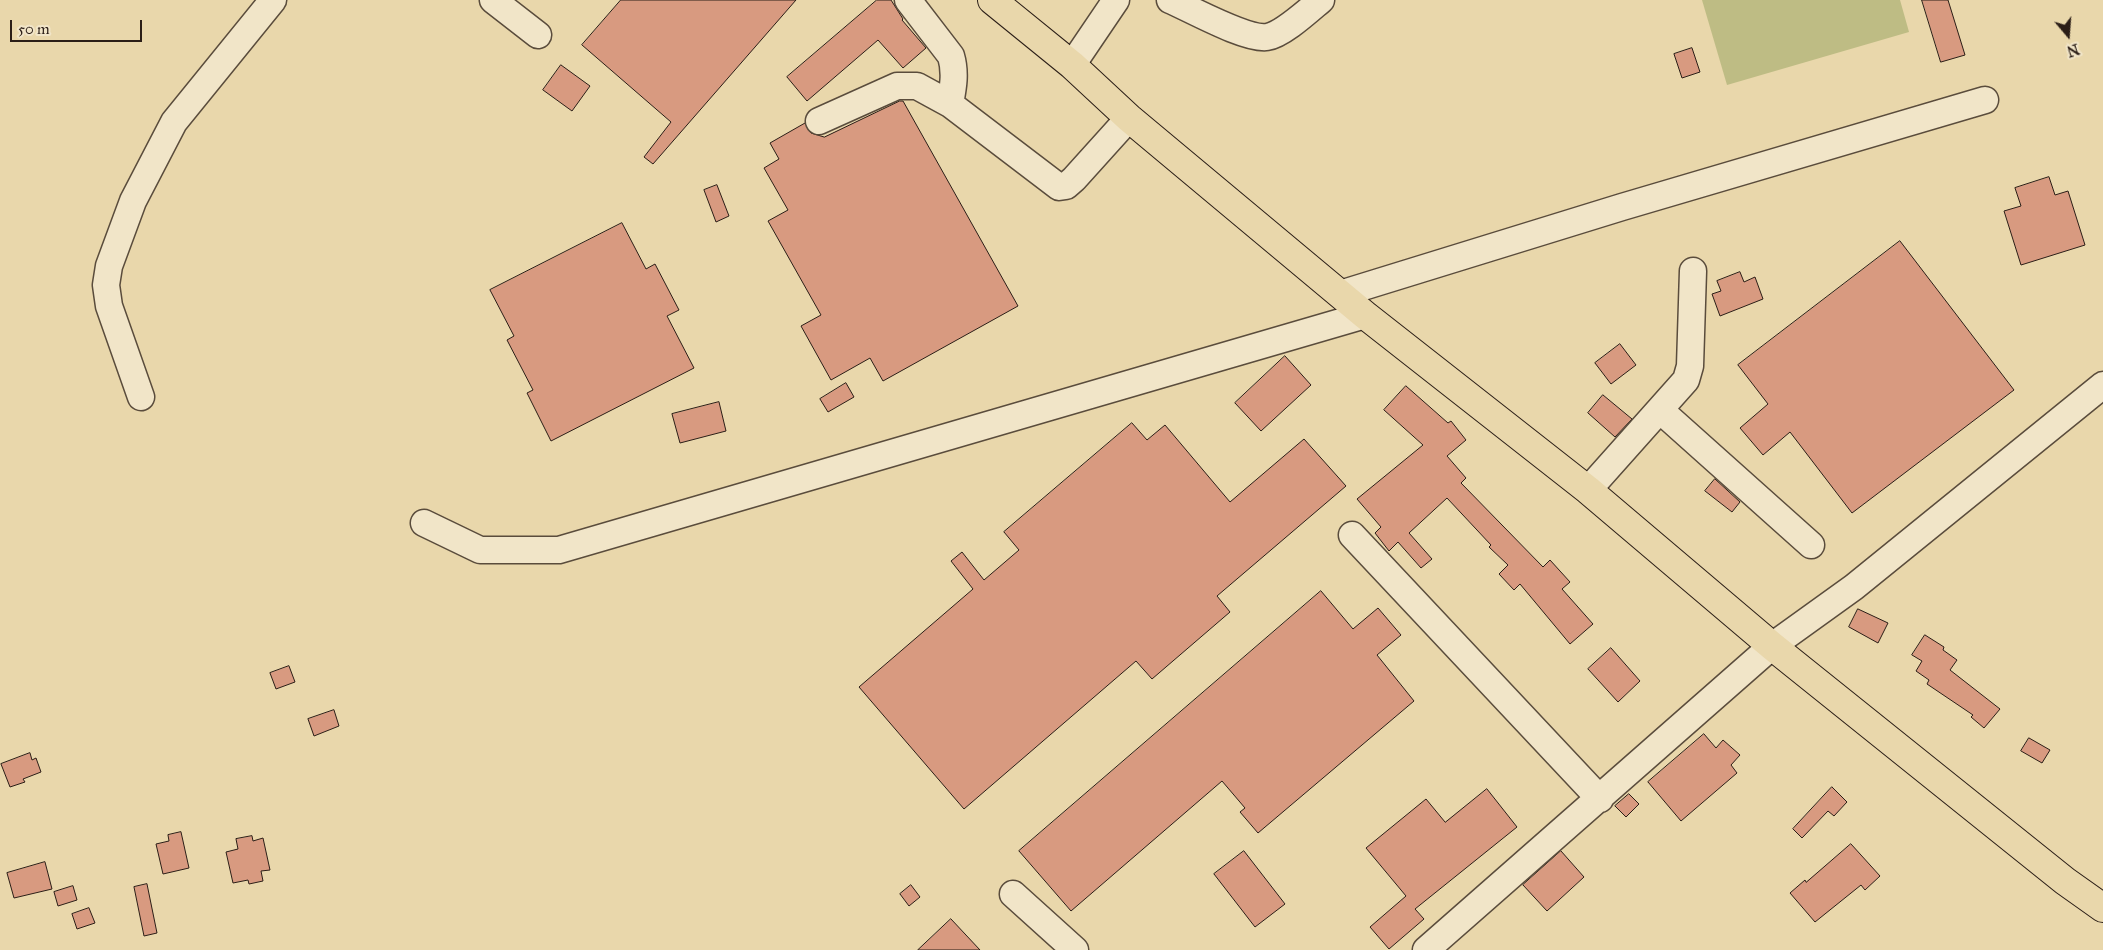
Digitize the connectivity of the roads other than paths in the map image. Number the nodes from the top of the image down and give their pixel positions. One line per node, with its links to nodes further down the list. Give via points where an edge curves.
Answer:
1 (273, 0): 18 (street, via 174,122 133,201 109,266 106,285 108,306)
2 (493, 0): 8 (street)
3 (908, 0): 11 (street, via 951,56 954,79)
4 (992, 0): 9 (main road)
5 (1116, 0): 9 (street)
6 (1170, 0): 7 (street, via 1246,34 1268,37 1288,27)
7 (1321, 0)
8 (538, 36)
9 (1072, 65): 12 (main road)
10 (1985, 100): 15 (street)
11 (950, 104): 12 (street, via 1059,187 1074,179); 13 (street, via 917,86 897,86)
12 (1129, 118): 15 (main road)
13 (820, 121)
14 (1693, 270): 19 (street, via 1690,366 1686,380)
15 (1340, 294): 16 (main road)
16 (1365, 315): 20 (main road); 21 (street, via 559,550 480,550)
17 (2103, 385): 24 (street, via 1854,587)
18 (141, 397)
19 (1660, 410): 20 (street); 23 (street)
20 (1588, 490): 24 (main road)
21 (424, 523)
22 (1352, 535): 25 (street)
23 (1810, 545)
24 (1772, 646): 25 (street); 27 (main road)
25 (1600, 799): 29 (street)
26 (1013, 894): 28 (street)
27 (2103, 908)
28 (1075, 950)
29 (1426, 950)

